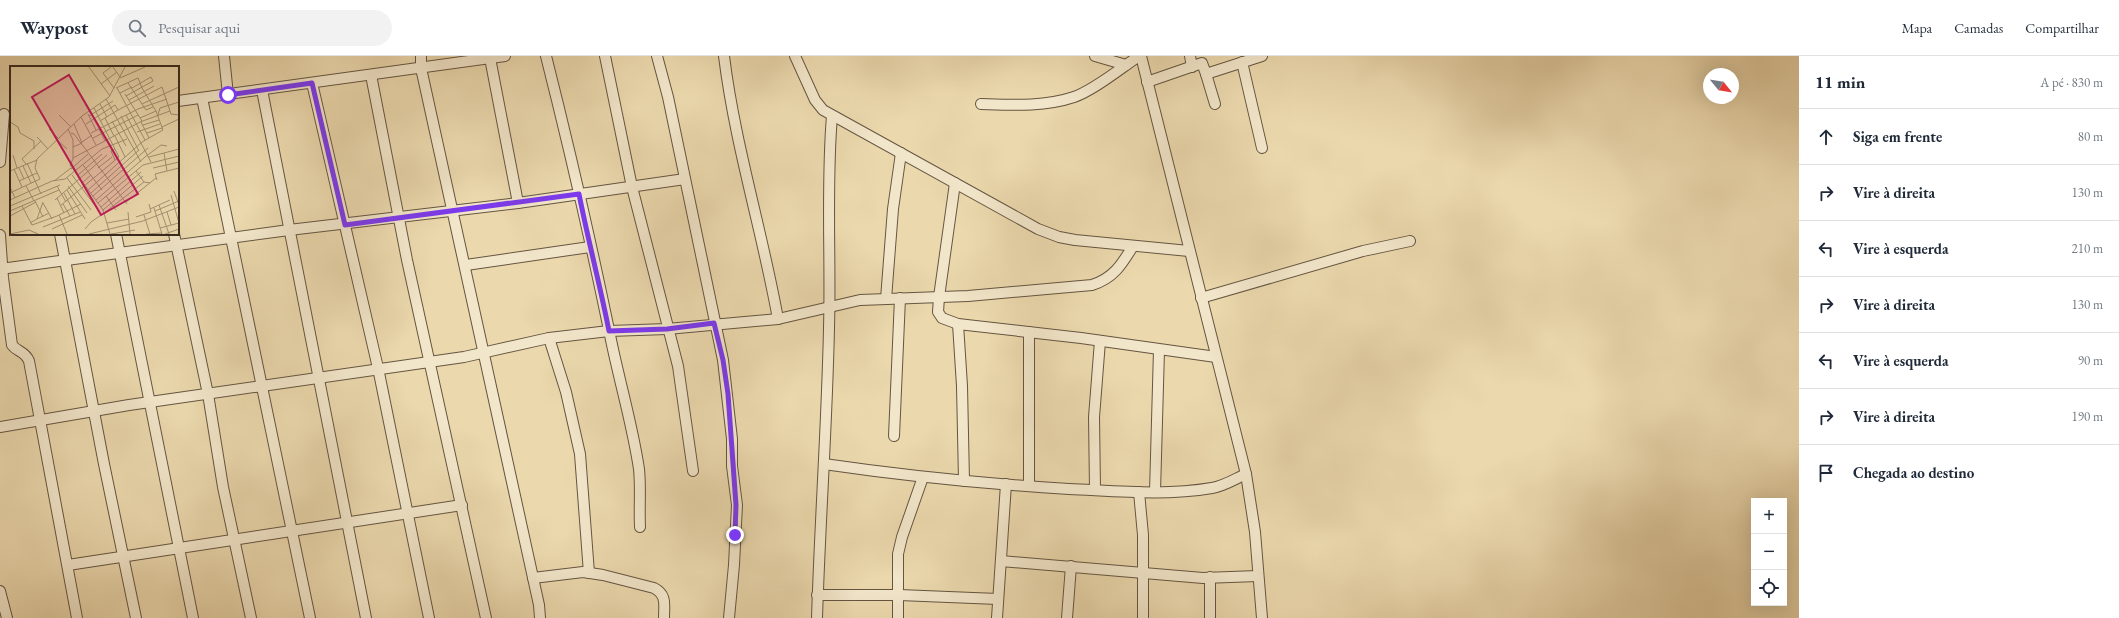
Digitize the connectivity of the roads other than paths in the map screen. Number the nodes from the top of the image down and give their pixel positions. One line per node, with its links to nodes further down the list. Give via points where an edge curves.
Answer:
1 (224, 56): 23 (street)
2 (421, 56): 17 (street)
3 (505, 56): 13 (street)
4 (546, 56): 36 (street)
5 (604, 56): 35 (street)
6 (657, 56): 33 (street)
7 (724, 56): 61 (street, via 738,143)
8 (795, 56): 29 (street, via 815,100)
9 (1096, 56): 15 (street)
10 (1140, 56): 15 (street); 20 (street)
11 (1190, 56): 16 (street)
12 (1262, 56): 14 (street)
13 (490, 58): 17 (street); 37 (street)
14 (1242, 62): 18 (street); 30 (street)
15 (1126, 65): 26 (street, via 1076,96 1039,105)
16 (1192, 67): 18 (street, via 1202,63); 20 (street)
17 (421, 68): 19 (street); 38 (street)
18 (1206, 74): 27 (street)
19 (371, 75): 21 (street); 39 (street)
20 (1147, 82): 51 (street)
21 (312, 83): 22 (street); 40 (street)
22 (262, 90): 23 (street); 41 (street)
23 (228, 95): 24 (street)
24 (202, 98): 25 (street); 46 (street)
25 (179, 101)
26 (980, 104)
27 (1215, 104)
28 (5, 114): 32 (street)
29 (832, 116): 31 (street); 60 (street, via 829,150)
30 (1262, 148)
31 (901, 153): 34 (street); 59 (street, via 893,209)
32 (0, 162)
33 (685, 179): 35 (street); 62 (street)
34 (955, 183): 48 (street, via 1038,229 1059,237); 56 (street)
35 (632, 186): 36 (street); 64 (street)
36 (579, 194): 37 (street); 50 (street)
37 (518, 203): 38 (street)
38 (454, 210): 39 (street); 54 (street)
39 (400, 218): 40 (street); 72 (street)
40 (345, 225): 41 (street); 73 (street)
41 (290, 230): 46 (street); 74 (street)
42 (0, 235): 55 (street)
43 (60, 235): 53 (street)
44 (116, 235): 52 (street)
45 (174, 235): 49 (street)
46 (231, 238): 49 (street); 75 (street)
47 (1410, 241): 58 (street, via 1363,251)
48 (1134, 246): 51 (street); 56 (street, via 1122,264 1106,280 1092,285)
49 (177, 247): 52 (street); 76 (street)
50 (590, 247): 54 (street); 65 (street)
51 (1190, 251): 58 (street)
52 (120, 253): 53 (street); 77 (street)
53 (65, 261): 55 (street); 78 (street)
54 (466, 265): 70 (street)
55 (1, 269): 79 (street, via 12,345 24,352 29,360)
56 (939, 297): 57 (street); 63 (street, via 938,312 942,318)
57 (900, 298): 59 (street); 81 (street)
58 (1201, 298): 71 (street)
59 (886, 299): 60 (street, via 860,300)
60 (830, 308): 61 (street); 82 (street)
61 (778, 318): 62 (street)
62 (714, 323): 64 (street); 123 (street, via 728,394 736,505)
63 (958, 324): 66 (street); 86 (street)
64 (667, 329): 65 (street); 83 (street, via 678,366)
65 (609, 331): 67 (street); 95 (street, via 639,471)
66 (1029, 332): 68 (street); 88 (street)
67 (549, 338): 70 (street); 104 (street, via 566,392 580,454)
68 (1100, 341): 69 (street); 89 (street, via 1094,417)
69 (1159, 350): 71 (street); 91 (street)
70 (483, 352): 72 (street); 106 (street)
71 (1216, 357): 84 (street)
72 (429, 361): 73 (street); 92 (street)
73 (378, 368): 74 (street); 93 (street)
74 (318, 378): 75 (street); 94 (street)
75 (262, 386): 76 (street); 96 (street)
76 (208, 394): 77 (street); 97 (street)
77 (149, 402): 78 (street); 98 (street)
78 (95, 411): 79 (street); 99 (street)
79 (40, 420): 80 (street); 101 (street)
80 (0, 427)
81 (894, 436)
82 (824, 464): 85 (street); 110 (street)
83 (693, 471)
84 (1246, 474): 91 (street, via 1213,488); 105 (street, via 1255,532)
85 (923, 477): 86 (street); 109 (street, via 898,554)
86 (964, 481): 87 (street)
87 (1006, 484): 88 (street); 100 (street)
88 (1029, 486): 89 (street)
89 (1095, 490): 90 (street)
90 (1139, 492): 91 (street); 103 (street)
91 (1155, 492)
92 (462, 505): 93 (street); 120 (street)
93 (408, 512): 94 (street); 119 (street)
94 (347, 523): 96 (street); 118 (street)
95 (640, 527)
96 (292, 530): 97 (street); 117 (street)
97 (235, 539): 98 (street); 116 (street)
98 (180, 548): 99 (street); 115 (street)
99 (124, 558): 101 (street); 114 (street)
100 (1001, 561): 102 (street); 111 (street)
101 (68, 566): 113 (street)
102 (1071, 566): 103 (street); 127 (street)
103 (1143, 572): 107 (street); 128 (street)
104 (589, 573): 106 (street); 122 (street, via 662,592 665,598)
105 (1258, 576): 107 (street); 130 (street)
106 (533, 578): 121 (street)
107 (1210, 578): 129 (street)
108 (0, 592): 112 (street)
109 (899, 595): 110 (street); 111 (street); 125 (street)
110 (818, 596): 124 (street)
111 (998, 599): 126 (street)
112 (7, 618)
113 (77, 618)
114 (136, 618)
115 (193, 618)
116 (251, 618)
117 (310, 618)
118 (366, 618)
119 (429, 618)
120 (486, 618)
121 (540, 618)
122 (664, 618)
123 (729, 618)
124 (817, 618)
125 (898, 618)
126 (998, 618)
127 (1067, 618)
128 (1143, 618)
129 (1210, 618)
130 (1262, 618)

